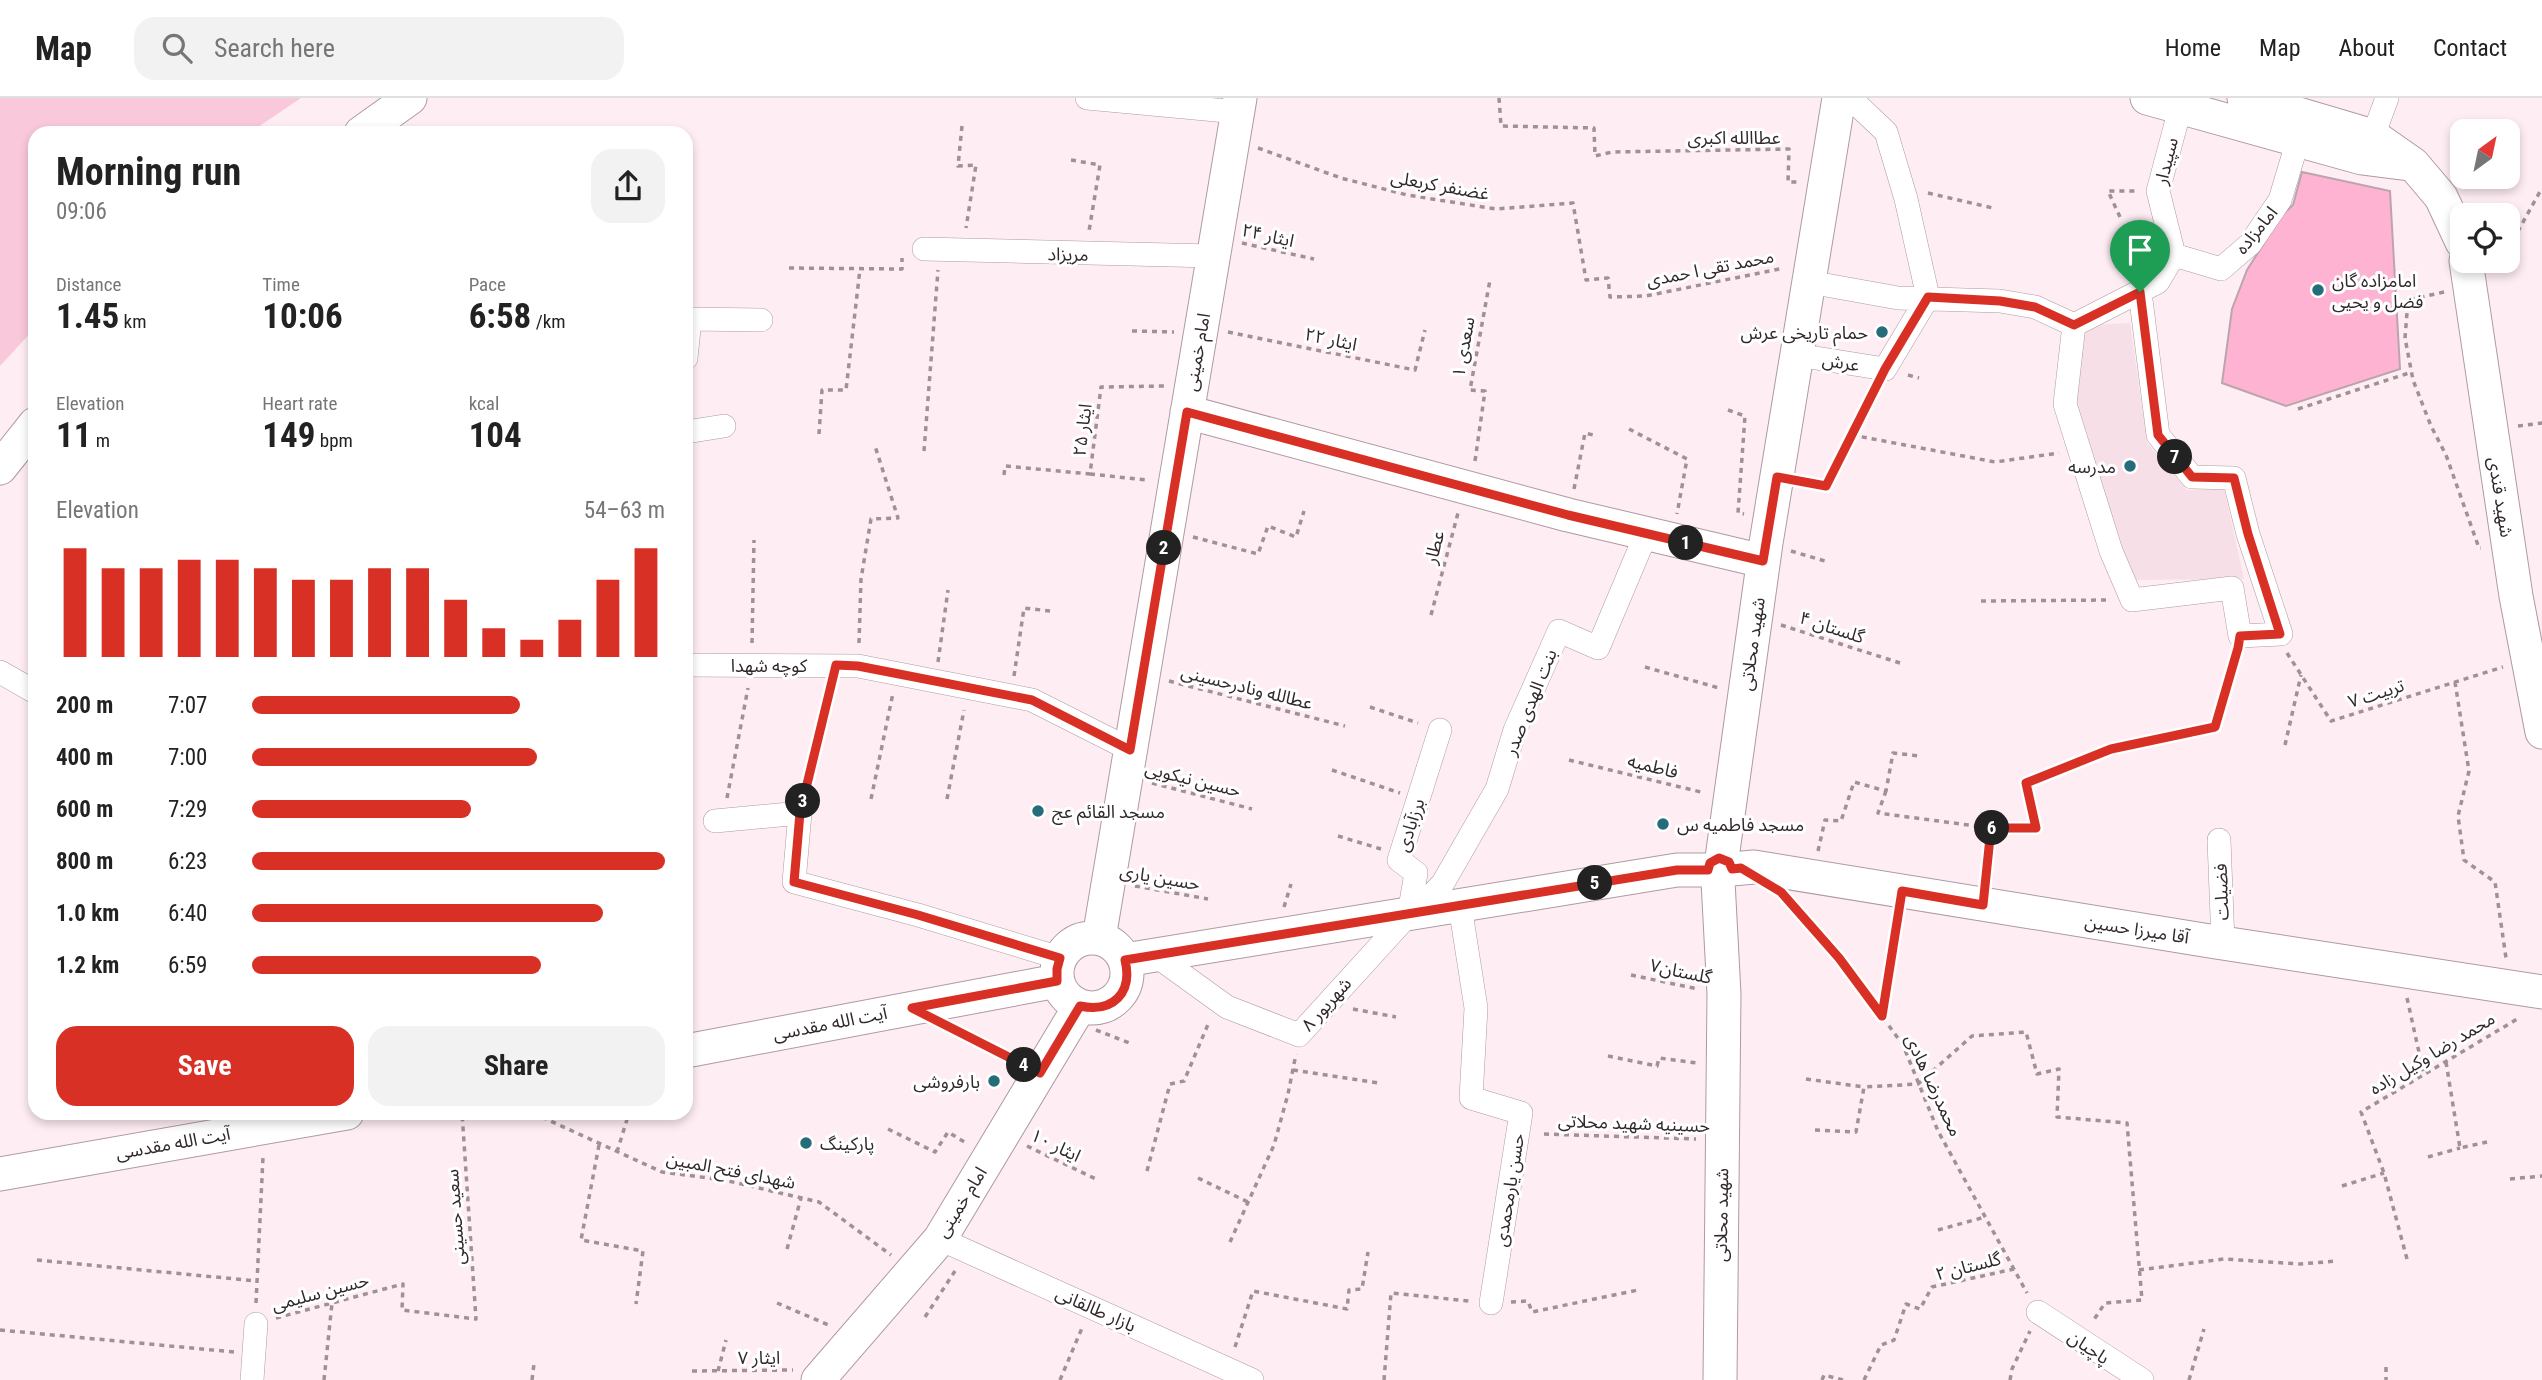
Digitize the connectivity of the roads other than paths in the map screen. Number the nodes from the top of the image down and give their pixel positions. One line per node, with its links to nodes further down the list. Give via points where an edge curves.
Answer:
1 (410, 98): 10 (main road)
2 (1087, 98): 9 (street)
3 (1839, 98): 18 (main road, شهید محلاتی)
4 (1850, 98): 21 (street, via 1886,132)
5 (2147, 98): 8 (main road)
6 (2244, 98): 11 (main road)
7 (2387, 98): 11 (street)
8 (2180, 109): 12 (main road); 17 (street, سپیدار, via 2158,191)
9 (1237, 116): 15 (main road, امام خمینی)
10 (371, 126)
11 (2373, 136): 13 (main road)
12 (2298, 140): 13 (main road, via 2362,158); 17 (street, امامزاده, via 2280,200 2250,244 2221,269)
13 (2413, 164): 14 (main road, via 2441,197)
14 (2450, 216)
15 (1215, 247): 16 (street, مریزاد, via 1085,254); 26 (main road, امام خمینی)
16 (932, 250)
17 (2174, 255): 20 (street, via 2158,282)
18 (1811, 272): 21 (street, via 1898,298); 25 (main road, شهید محلاتی)
19 (2468, 273): 37 (main road, شهید قندی, via 2516,596)
20 (2140, 292): 24 (street); 24 (street, via 2158,435 2192,477 2234,478 2280,634 2240,636 2232,588 2132,600 2110,551 2065,404)
21 (1928, 297): 24 (street, via 2035,307); 25 (street, عرش, via 1885,369)
22 (693, 319): 23 (street)
23 (761, 320)
24 (2074, 325)
25 (1797, 355): 32 (main road, شهید محلاتی)
26 (1189, 399): 31 (main road, via 1468,488); 38 (main road, امام خمینی)
27 (724, 426): 28 (street)
28 (693, 431)
29 (28, 433): 30 (main road)
30 (0, 468)
31 (1659, 537): 32 (main road); 43 (street, بنت الهدی صدر, via 1598,648 1559,631 1515,730 1497,789 1443,883)
32 (1766, 541): 41 (main road, شهید محلاتی, via 1731,799)
33 (693, 665): 38 (street, کوچه شهدا, via 847,666 1032,700)
34 (0, 672): 35 (street)
35 (28, 688)
36 (1440, 730): 43 (street, برزآبادی, via 1399,860 1416,873)
37 (2542, 732)
38 (1128, 763): 44 (main road, امام خمینی)
39 (719, 821): 47 (street, via 800,813 794,882 918,915)
40 (2219, 840): 45 (street, فضیلت)
41 (1712, 870): 42 (main road, آقا میرزا حسین); 45 (main road, آقا میرزا حسین, via 1754,867); 60 (main road, شهید محلاتی, via 1724,994)
42 (1460, 905): 43 (main road, آقا میرزا حسین); 54 (street, حسن یارمحمدی, via 1476,1008 1471,1098 1521,1113)
43 (1412, 913): 46 (main road, آقا میرزا حسین); 46 (street, ۸ شهریور, via 1299,1035 1227,1007)
44 (1099, 938): 46 (main road); 47 (main road, via 1087,937 1066,948)
45 (2223, 943): 48 (main road, آقا میرزا حسین, via 2400,971)
46 (1140, 957): 49 (main road, via 1128,971 1122,993 1103,1007)
47 (1059, 969): 49 (main road, via 1062,992); 50 (main road, آیت الله مقدسی, via 912,1008)
48 (2524, 999)
49 (1075, 1013): 53 (main road, امام خمینی, via 996,1145)
50 (693, 1050)
51 (306, 1120): 52 (main road, آیت الله مقدسی)
52 (0, 1174)
53 (953, 1245): 57 (main road, امام خمینی, via 912,1270); 59 (street, بازار طالقانی)
54 (1491, 1303)
55 (2038, 1312): 61 (street, پاچیان)
56 (256, 1324): 58 (street)
57 (822, 1375)
58 (252, 1380)
59 (1252, 1380)
60 (1720, 1380)
61 (2142, 1380)

